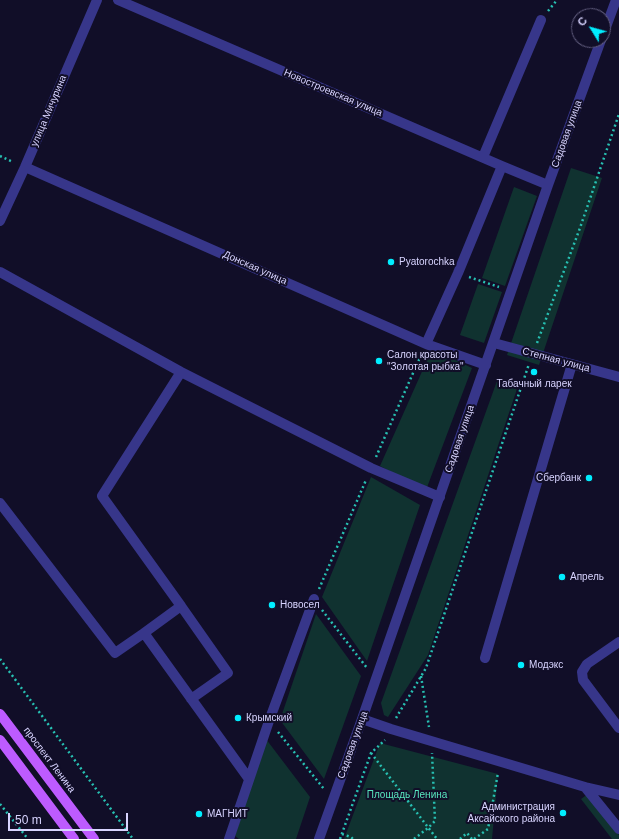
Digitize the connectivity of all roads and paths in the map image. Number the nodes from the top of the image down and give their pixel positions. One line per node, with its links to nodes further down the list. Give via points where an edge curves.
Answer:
1 (97, 0): 10 (street, улица Мичурина)
2 (118, 0): 8 (street, Новостроевская улица)
3 (616, 0): 4 (street)
4 (611, 13)
5 (541, 20): 8 (street)
6 (598, 48): 11 (street, Садовая улица)
7 (619, 114): 18 (path, via 580,228)
8 (483, 158): 9 (street, Новостроевская улица)
9 (502, 166): 11 (street, Новостроевская улица); 14 (street)
10 (25, 167): 12 (street, улица Мичурина); 17 (street, Донская улица)
11 (548, 185): 15 (street, Садовая улица)
12 (0, 221)
13 (0, 272): 21 (street)
14 (458, 273): 15 (path); 17 (street)
15 (511, 292): 16 (street, Садовая улица)
16 (494, 343): 18 (street, Степная улица); 20 (street, Садовая улица)
17 (426, 344): 20 (street, Донская улица)
18 (532, 354): 19 (street, Степная улица); 37 (path, via 426,668)
19 (572, 364): 22 (street, Степная улица); 29 (street)
20 (486, 365): 23 (street, Садовая улица)
21 (181, 372): 23 (street, via 371,468); 26 (street, via 102,496)
22 (619, 377)
23 (440, 497): 31 (street, Садовая улица)
24 (0, 503): 27 (street, via 115,653)
25 (314, 599): 31 (path); 35 (street)
26 (181, 606): 27 (street); 32 (street, via 228,673)
27 (144, 633): 32 (street)
28 (619, 642): 36 (street, via 587,664 582,672 583,680)
29 (485, 658)
30 (0, 659): 52 (path)
31 (376, 680): 34 (street, Садовая улица)
32 (191, 699): 41 (street)
33 (0, 714): 51 (main road, проспект Ленина)
34 (362, 719): 37 (street); 44 (street, Садовая улица)
35 (269, 721): 41 (street); 44 (path)
36 (619, 728)
37 (391, 729): 39 (path, via 386,740); 40 (street)
38 (0, 740): 50 (main road)
39 (371, 753): 46 (path); 48 (path)
40 (500, 761): 42 (street); 60 (path, via 488,829)
41 (249, 779): 53 (street)
42 (585, 787): 43 (street); 47 (street)
43 (619, 795)
44 (333, 801): 54 (street, Садовая улица)
45 (0, 804): 49 (path)
46 (428, 828): 57 (path); 58 (path)
47 (619, 829)
48 (342, 834): 55 (path); 56 (path)
49 (28, 839)
50 (74, 839)
51 (94, 839)
52 (133, 839)
53 (229, 839)
54 (319, 839)
55 (340, 839)
56 (353, 839)
57 (414, 839)
58 (437, 839)
59 (460, 839): 60 (path, via 467,833)
60 (473, 839)

